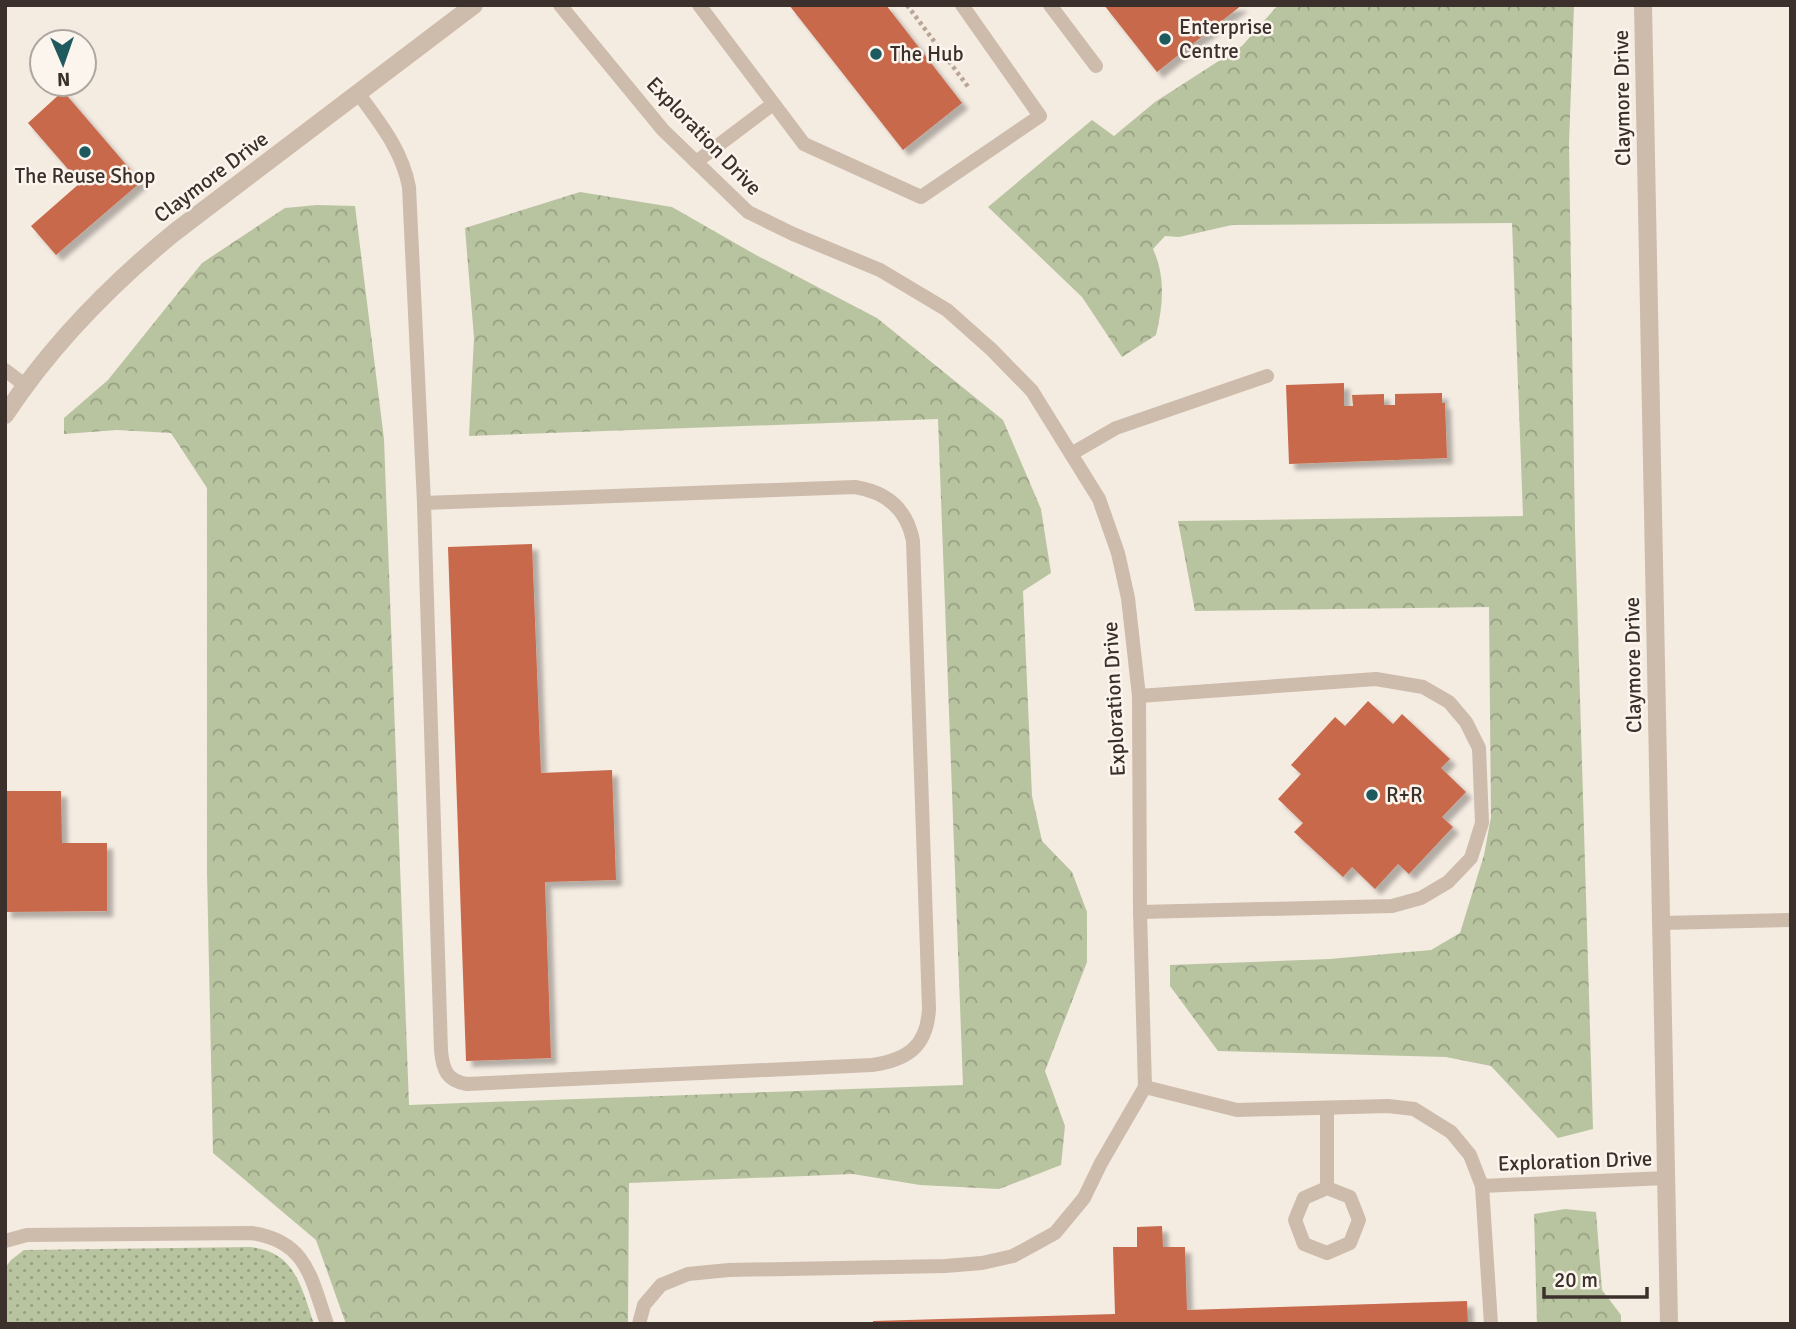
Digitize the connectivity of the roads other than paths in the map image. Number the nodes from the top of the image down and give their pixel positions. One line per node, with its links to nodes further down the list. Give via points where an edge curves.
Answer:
1 (474, 5): 8 (street, Claymore Drive)
2 (560, 5): 10 (lane, Exploration Drive, via 663,130)
3 (699, 5): 9 (lane)
4 (962, 5): 9 (lane, via 1040,117 921,197 804,144)
5 (1050, 5): 7 (lane)
6 (1643, 5): 20 (street, Claymore Drive)
7 (1096, 66)
8 (358, 93): 13 (street, Claymore Drive, via 131,268 72,328); 16 (lane, via 398,151 409,187)
9 (773, 104): 10 (lane)
10 (696, 162): 15 (lane, Exploration Drive, via 748,212 880,270 947,310 1032,391)
11 (5, 370): 13 (lane)
12 (1267, 376): 15 (lane, via 1116,428)
13 (26, 386): 14 (street, Claymore Drive)
14 (5, 415)
15 (1071, 454): 17 (lane, Exploration Drive, via 1099,499 1118,553)
16 (424, 503): 16 (lane, via 855,487 870,489 898,506 913,541 929,1009 916,1047 890,1063 872,1065 467,1084 456,1083 447,1075 442,1065)
17 (1139, 696): 18 (lane, Exploration Drive); 18 (lane, via 1376,679 1423,687 1449,702 1479,748 1482,823 1471,858 1448,882 1421,898 1392,906)
18 (1140, 912): 21 (lane, Exploration Drive)
19 (1791, 920): 20 (lane)
20 (1661, 923): 23 (street, Claymore Drive)
21 (1145, 1087): 22 (lane, Exploration Drive, via 1237,1110); 28 (lane, via 1084,1198 1055,1233 1013,1256 945,1266 688,1274 662,1285 644,1305)
22 (1326, 1108): 24 (lane, Exploration Drive, via 1414,1110 1451,1132 1470,1155); 25 (lane)
23 (1666, 1178): 24 (lane, Exploration Drive); 30 (street, Claymore Drive)
24 (1482, 1186): 29 (lane)
25 (1327, 1188): 25 (lane, via 1304,1198 1295,1220 1304,1244 1327,1253 1350,1243 1359,1220 1350,1197)
26 (5, 1241): 27 (lane, via 27,1235 268,1236 283,1242 303,1260)
27 (327, 1324)
28 (639, 1324)
29 (1491, 1324)
30 (1669, 1324)

